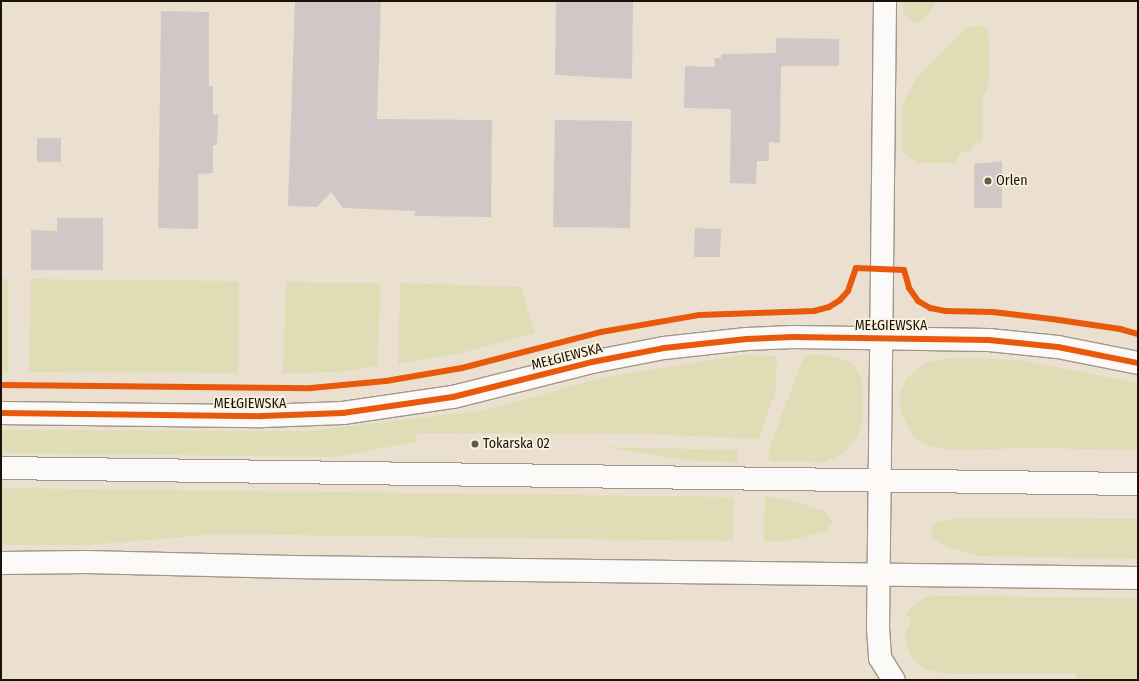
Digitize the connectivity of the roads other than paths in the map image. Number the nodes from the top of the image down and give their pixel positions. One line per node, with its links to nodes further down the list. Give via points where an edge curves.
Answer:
1 (885, 1): 2 (main road)
2 (881, 338): 3 (main road, MEŁGIEWSKA, via 989,340 1058,347); 4 (main road, MEŁGIEWSKA, via 762,338 664,348 592,362 453,397 344,413 262,416); 6 (main road, MEŁGIEWSKA)
3 (1138, 362)
4 (1, 413)
5 (1, 468): 6 (main road)
6 (880, 481): 7 (main road); 9 (main road, MEŁGIEWSKA)
7 (1138, 484)
8 (1, 563): 9 (main road, via 86,562)
9 (879, 576): 10 (main road); 11 (main road, MEŁGIEWSKA, via 880,658)
10 (1138, 578)
11 (894, 680)

